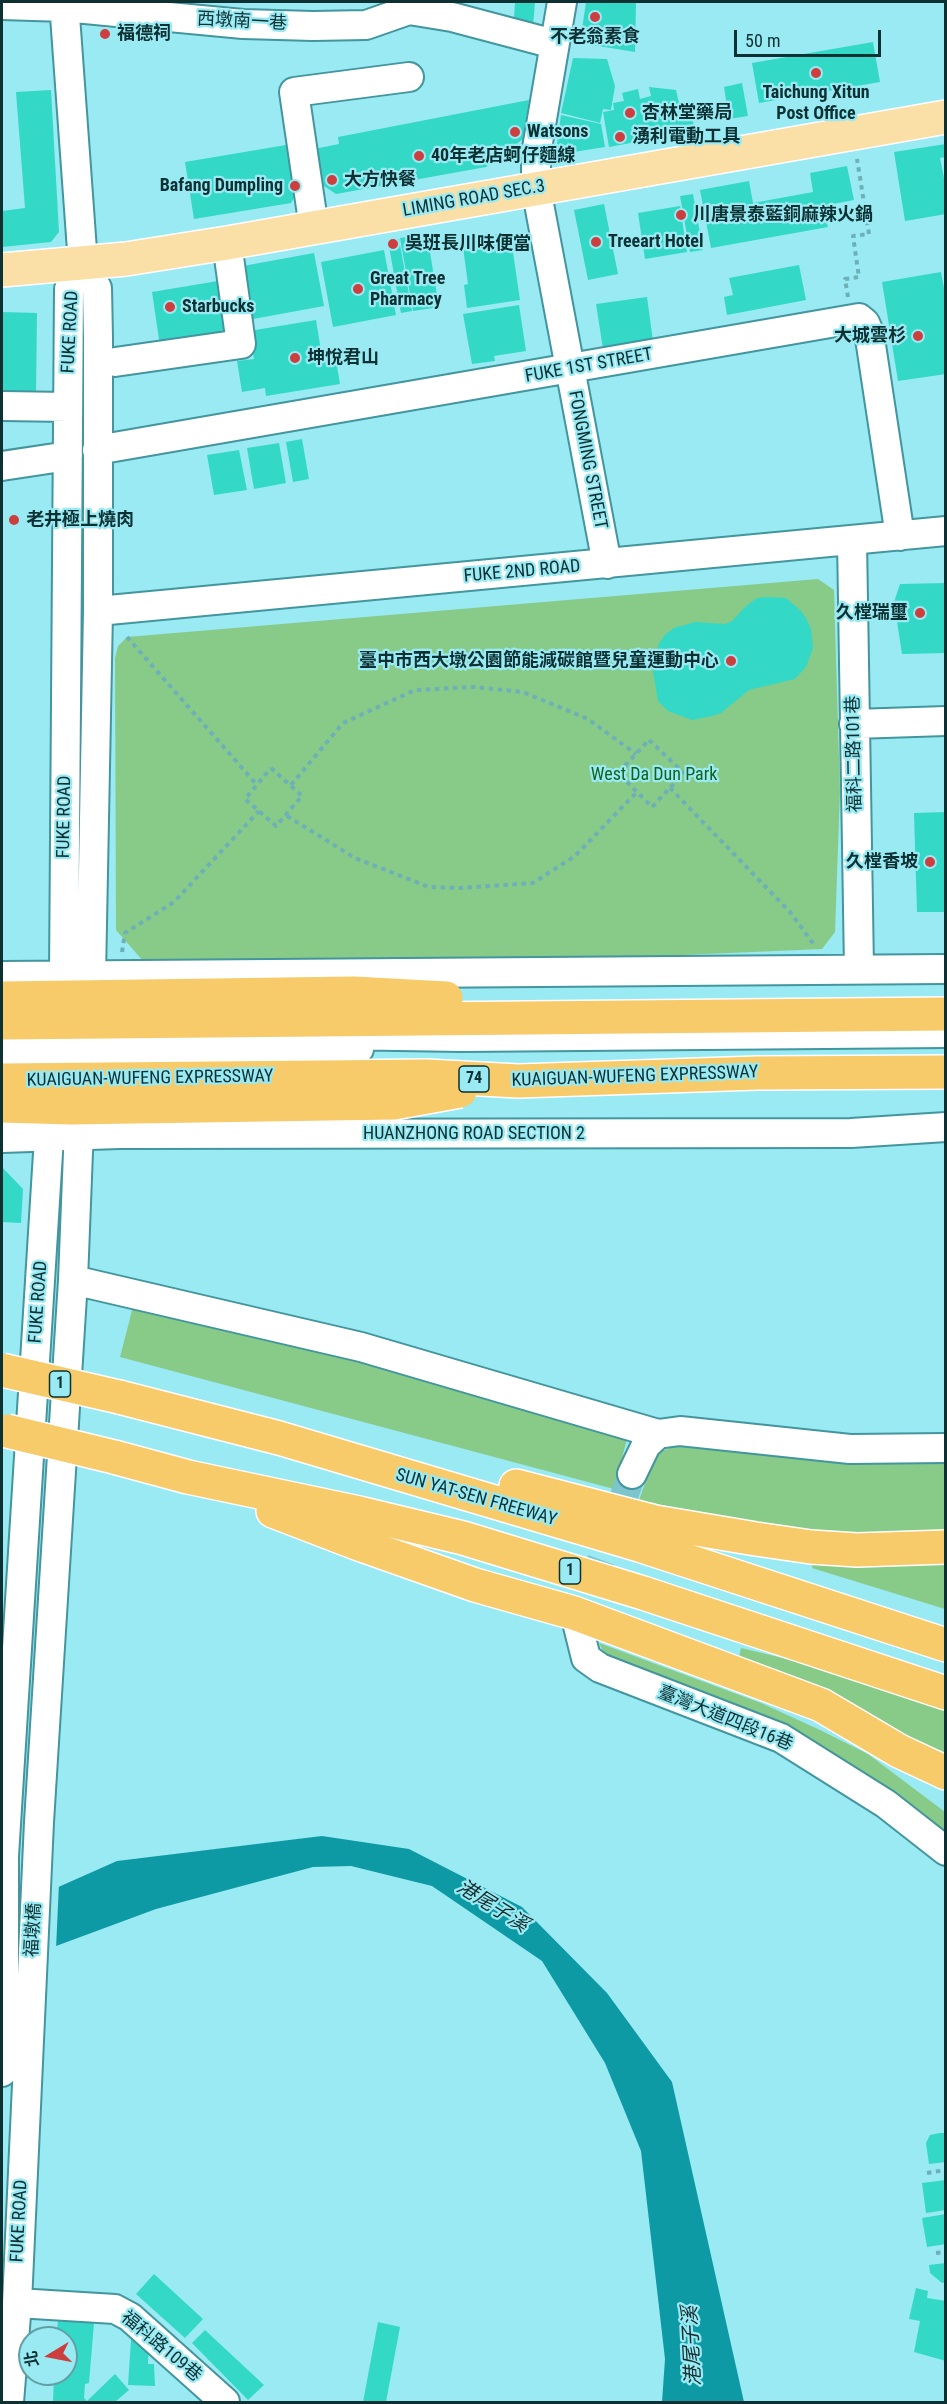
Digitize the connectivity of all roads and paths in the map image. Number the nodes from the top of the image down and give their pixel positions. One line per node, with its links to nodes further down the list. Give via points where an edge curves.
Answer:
1 (562, 2): 4 (street, FONGMING STREET)
2 (64, 4): 3 (street, 西墩南一巷); 4 (street, 西墩南一巷, via 243,24 313,26 366,25 409,10 452,17); 11 (street)
3 (2, 5)
4 (554, 44): 8 (street, FONGMING STREET, via 536,154)
5 (409, 77): 9 (street, via 294,92)
6 (945, 117): 7 (main road, LIMING ROAD SEC.3)
7 (853, 133): 8 (main road, LIMING ROAD SEC.3); 13 (path, via 869,234 853,236 859,277 845,279)
8 (536, 188): 9 (main road, LIMING ROAD SEC.3); 15 (street, FONGMING STREET)
9 (314, 228): 10 (main road, LIMING ROAD SEC.3)
10 (227, 243): 11 (main road, LIMING ROAD SEC.3); 14 (street, via 241,344)
11 (84, 264): 12 (main road, LIMING ROAD SEC.3); 17 (street, FUKE ROAD, via 69,290); 18 (street, FUKE ROAD, via 97,288)
12 (2, 270)
13 (852, 318): 15 (street, FUKE 1ST STREET); 22 (street, via 865,322 869,332)
14 (115, 362)
15 (570, 370): 18 (street, FUKE 1ST STREET); 24 (street, FONGMING STREET)
16 (2, 406): 17 (street)
17 (68, 407): 19 (street, FUKE ROAD)
18 (97, 450): 25 (street, FUKE ROAD)
19 (68, 456): 20 (street); 41 (street, FUKE ROAD)
20 (2, 466)
21 (945, 531): 22 (street, FUKE 2ND ROAD)
22 (900, 536): 23 (street, FUKE 2ND ROAD)
23 (852, 540): 24 (street, FUKE 2ND ROAD); 28 (street, 福科二路101巷)
24 (607, 564): 25 (street, FUKE 2ND ROAD)
25 (98, 612): 41 (street, FUKE ROAD)
26 (127, 637): 30 (path)
27 (945, 721): 28 (street)
28 (854, 724): 38 (street, 福科二路101巷)
29 (636, 754): 31 (path, via 588,719 523,692 474,687 415,690 343,723); 32 (path, via 649,740 684,773); 33 (path, via 618,773)
30 (257, 785): 31 (path, via 272,768); 34 (path, via 245,799)
31 (291, 785): 35 (path, via 302,795)
32 (670, 788): 33 (path, via 652,807); 36 (path, via 790,912)
33 (637, 792): 35 (path, via 575,856 533,883 461,888 429,887 355,858)
34 (259, 811): 35 (path, via 276,826); 37 (path, via 174,902 125,933)
35 (287, 816)
36 (816, 947)
37 (122, 952)
38 (859, 969): 39 (street); 41 (street)
39 (945, 969)
40 (2, 976): 41 (street)
41 (78, 976): 48 (street, FUKE ROAD); 49 (street, FUKE ROAD)
42 (2, 998): 44 (highway, bridge, via 354,993 522,1002)
43 (945, 1014): 44 (highway, bridge)
44 (666, 1016): 45 (highway, bridge)
45 (2, 1023)
46 (2, 1033): 49 (street)
47 (945, 1033): 48 (street)
48 (86, 1041): 49 (street); 50 (street); 57 (street, FUKE ROAD)
49 (57, 1042): 51 (street); 58 (street, FUKE ROAD)
50 (945, 1048)
51 (2, 1050)
52 (945, 1072): 54 (highway, KUAIGUAN-WUFENG EXPRESSWAY / 74, bridge)
53 (2, 1080): 54 (highway, KUAIGUAN-WUFENG EXPRESSWAY / 74, bridge, via 427,1076)
54 (518, 1081): 55 (highway, 74, bridge, via 394,1103)
55 (2, 1106)
56 (945, 1127): 57 (street, HUANZHONG ROAD SECTION 2, via 851,1133)
57 (80, 1135): 58 (street, HUANZHONG ROAD SECTION 2); 60 (street, FUKE ROAD)
58 (49, 1137): 59 (street, HUANZHONG ROAD SECTION 2); 77 (street, FUKE ROAD)
59 (2, 1138)
60 (73, 1280): 63 (street, via 361,1347); 75 (street, FUKE ROAD)
61 (2, 1370): 64 (highway, SUN YAT-SEN FREEWAY / 1, bridge)
62 (4, 1430): 67 (highway, 1, bridge)
63 (658, 1434): 65 (street, via 680,1431 850,1449); 66 (street, via 646,1445)
64 (279, 1438): 68 (highway, via 391,1454 655,1522 756,1539 857,1550); 70 (highway, SUN YAT-SEN FREEWAY / 1, via 639,1545)
65 (945, 1448)
66 (633, 1474)
67 (188, 1477): 71 (highway, 1, via 463,1539 643,1593); 72 (highway, via 359,1544 476,1585 574,1613 821,1705)
68 (945, 1547)
69 (578, 1626): 76 (street, 臺灣大道四段16巷, via 586,1658 600,1668 781,1738 886,1804)
70 (945, 1645)
71 (945, 1693)
72 (899, 1751): 73 (highway); 74 (highway)
73 (945, 1773)
74 (945, 1790)
75 (39, 1822): 78 (street, 福墩橋)
76 (945, 1851)
77 (4, 1856): 78 (street, 福墩橋)
78 (16, 2040): 79 (street); 84 (street, FUKE ROAD)
79 (2, 2072)
80 (945, 2170): 81 (path)
81 (927, 2173)
82 (945, 2252): 83 (path)
83 (936, 2253)
84 (17, 2303): 85 (street, FUKE ROAD); 86 (street, 福科路109巷, via 114,2309 130,2317)
85 (9, 2403)
86 (225, 2403)

